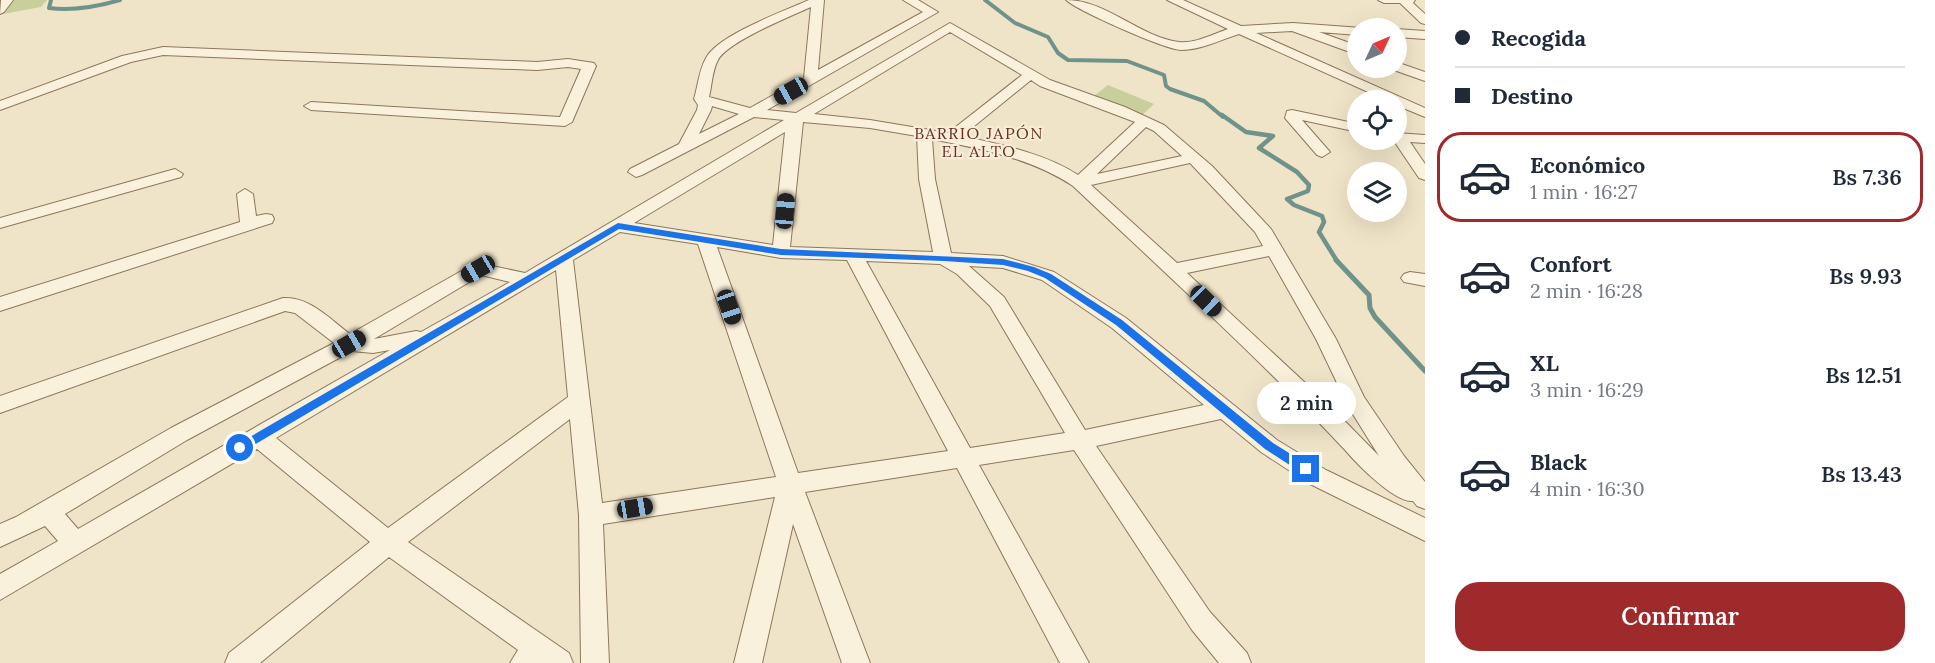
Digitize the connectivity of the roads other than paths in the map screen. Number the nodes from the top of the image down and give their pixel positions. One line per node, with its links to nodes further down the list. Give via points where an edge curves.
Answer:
1 (7, 0): 8 (street)
2 (818, 0): 19 (street); 20 (street, via 718,52 712,58)
3 (909, 0): 19 (street, via 932,12)
4 (1071, 0): 11 (street, via 1179,46 1198,44)
5 (1173, 0): 11 (street)
6 (1384, 0): 7 (street)
7 (1407, 1): 9 (street)
8 (0, 10)
9 (1425, 20)
10 (1293, 27): 11 (street); 12 (street); 15 (street)
11 (1238, 30): 24 (street)
12 (1347, 30)
13 (1407, 33): 14 (street)
14 (1425, 34)
15 (1347, 47)
16 (1407, 70): 18 (street)
17 (1031, 75): 25 (street, via 950,27); 26 (street); 29 (street)
18 (1425, 77)
19 (810, 80): 23 (street)
20 (701, 99): 23 (street); 32 (street, via 704,110)
21 (0, 106): 22 (street, via 127,59 164,51 589,66 565,122)
22 (311, 106)
23 (752, 113): 25 (street); 32 (street)
24 (1425, 113)
25 (797, 118): 28 (street); 44 (street); 47 (street)
26 (1144, 121): 35 (street, via 1159,128); 39 (street)
27 (1347, 126): 34 (street, via 1292,114)
28 (924, 133): 29 (street); 50 (street, via 927,179)
29 (951, 138): 39 (street, via 1027,156)
30 (1407, 138): 31 (street)
31 (1425, 139)
32 (686, 145): 36 (street)
33 (1407, 150): 38 (street)
34 (1322, 152)
35 (1194, 158): 39 (street); 46 (street, via 1262,229)
36 (636, 172)
37 (175, 174): 42 (street)
38 (1425, 175)
39 (1079, 183): 51 (street)
40 (245, 194): 43 (street)
41 (266, 219): 43 (street)
42 (0, 223)
43 (248, 225): 53 (street)
44 (618, 226): 45 (street); 49 (street)
45 (706, 241): 47 (street); 62 (street)
46 (1274, 249): 51 (street); 63 (street, via 1326,339 1356,402)
47 (781, 252): 48 (street)
48 (853, 254): 50 (street); 61 (street)
49 (564, 258): 52 (street); 56 (street)
50 (944, 258): 58 (street, via 1003,262 1048,276 1119,323); 60 (street, via 997,302)
51 (1173, 270): 63 (street, via 1370,462)
52 (527, 279): 54 (street); 55 (street, via 478,269)
53 (0, 303)
54 (433, 334): 55 (street, via 373,346); 59 (street)
55 (349, 344): 57 (street, via 302,308 283,305); 64 (street, via 179,434)
56 (580, 400): 65 (street); 68 (street)
57 (0, 405)
58 (1226, 409): 60 (street); 66 (street, via 1293,462)
59 (259, 437): 68 (street); 69 (street)
60 (1080, 440): 61 (street); 77 (street, via 1201,621)
61 (965, 457): 62 (street); 76 (street)
62 (790, 484): 65 (street); 74 (street); 75 (street)
63 (1425, 501)
64 (48, 512): 67 (street); 69 (street)
65 (591, 515): 73 (street)
66 (1425, 530)
67 (0, 536)
68 (388, 542): 71 (street); 72 (street)
69 (75, 544): 70 (street)
70 (0, 588)
71 (540, 658)
72 (239, 663)
73 (595, 663)
74 (748, 663)
75 (856, 663)
76 (1075, 663)
77 (1237, 663)

